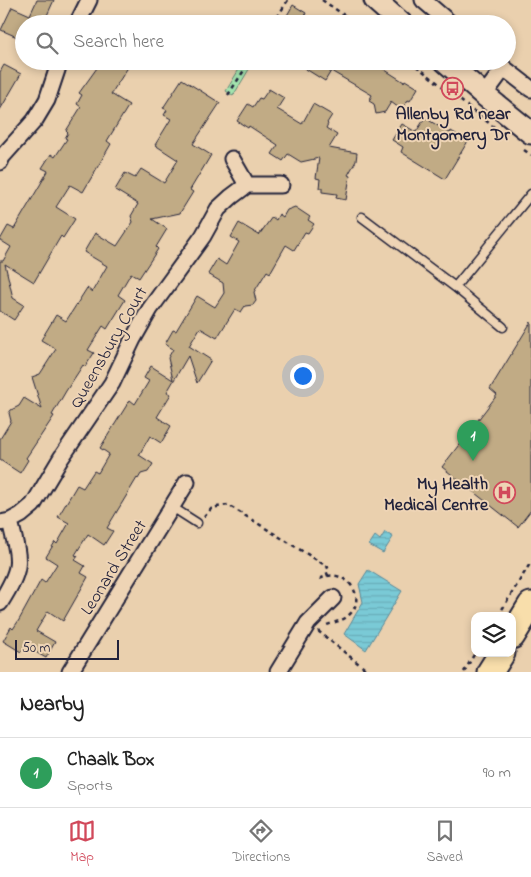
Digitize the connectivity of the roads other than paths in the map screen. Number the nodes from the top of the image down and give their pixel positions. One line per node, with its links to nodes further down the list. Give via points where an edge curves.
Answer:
1 (89, 0): 4 (street)
2 (375, 0): 5 (main road)
3 (423, 0): 6 (street)
4 (82, 15)
5 (392, 15)
6 (440, 15)
7 (57, 70): 14 (street, via 36,120)
8 (454, 70): 12 (main road)
9 (497, 70): 12 (street)
10 (506, 70): 11 (street)
11 (531, 89)
12 (484, 96): 13 (main road)
13 (524, 139)
14 (1, 158)
15 (232, 159): 17 (street)
16 (282, 185): 17 (street)
17 (247, 186): 24 (street, Queensbury Court, via 218,209 150,309 112,383 33,505)
18 (531, 194): 20 (lane)
19 (362, 217): 20 (lane)
20 (455, 287): 21 (lane)
21 (503, 327)
22 (187, 482): 23 (street, Leonard Street)
23 (172, 507): 25 (lane); 31 (street, Leonard Street)
24 (5, 522): 27 (street, via 18,555 18,568)
25 (197, 522)
26 (333, 598): 32 (street, via 308,623)
27 (0, 604)
28 (531, 605): 29 (main road)
29 (516, 629)
30 (499, 657): 33 (main road)
31 (70, 672)
32 (278, 672)
33 (490, 672)

